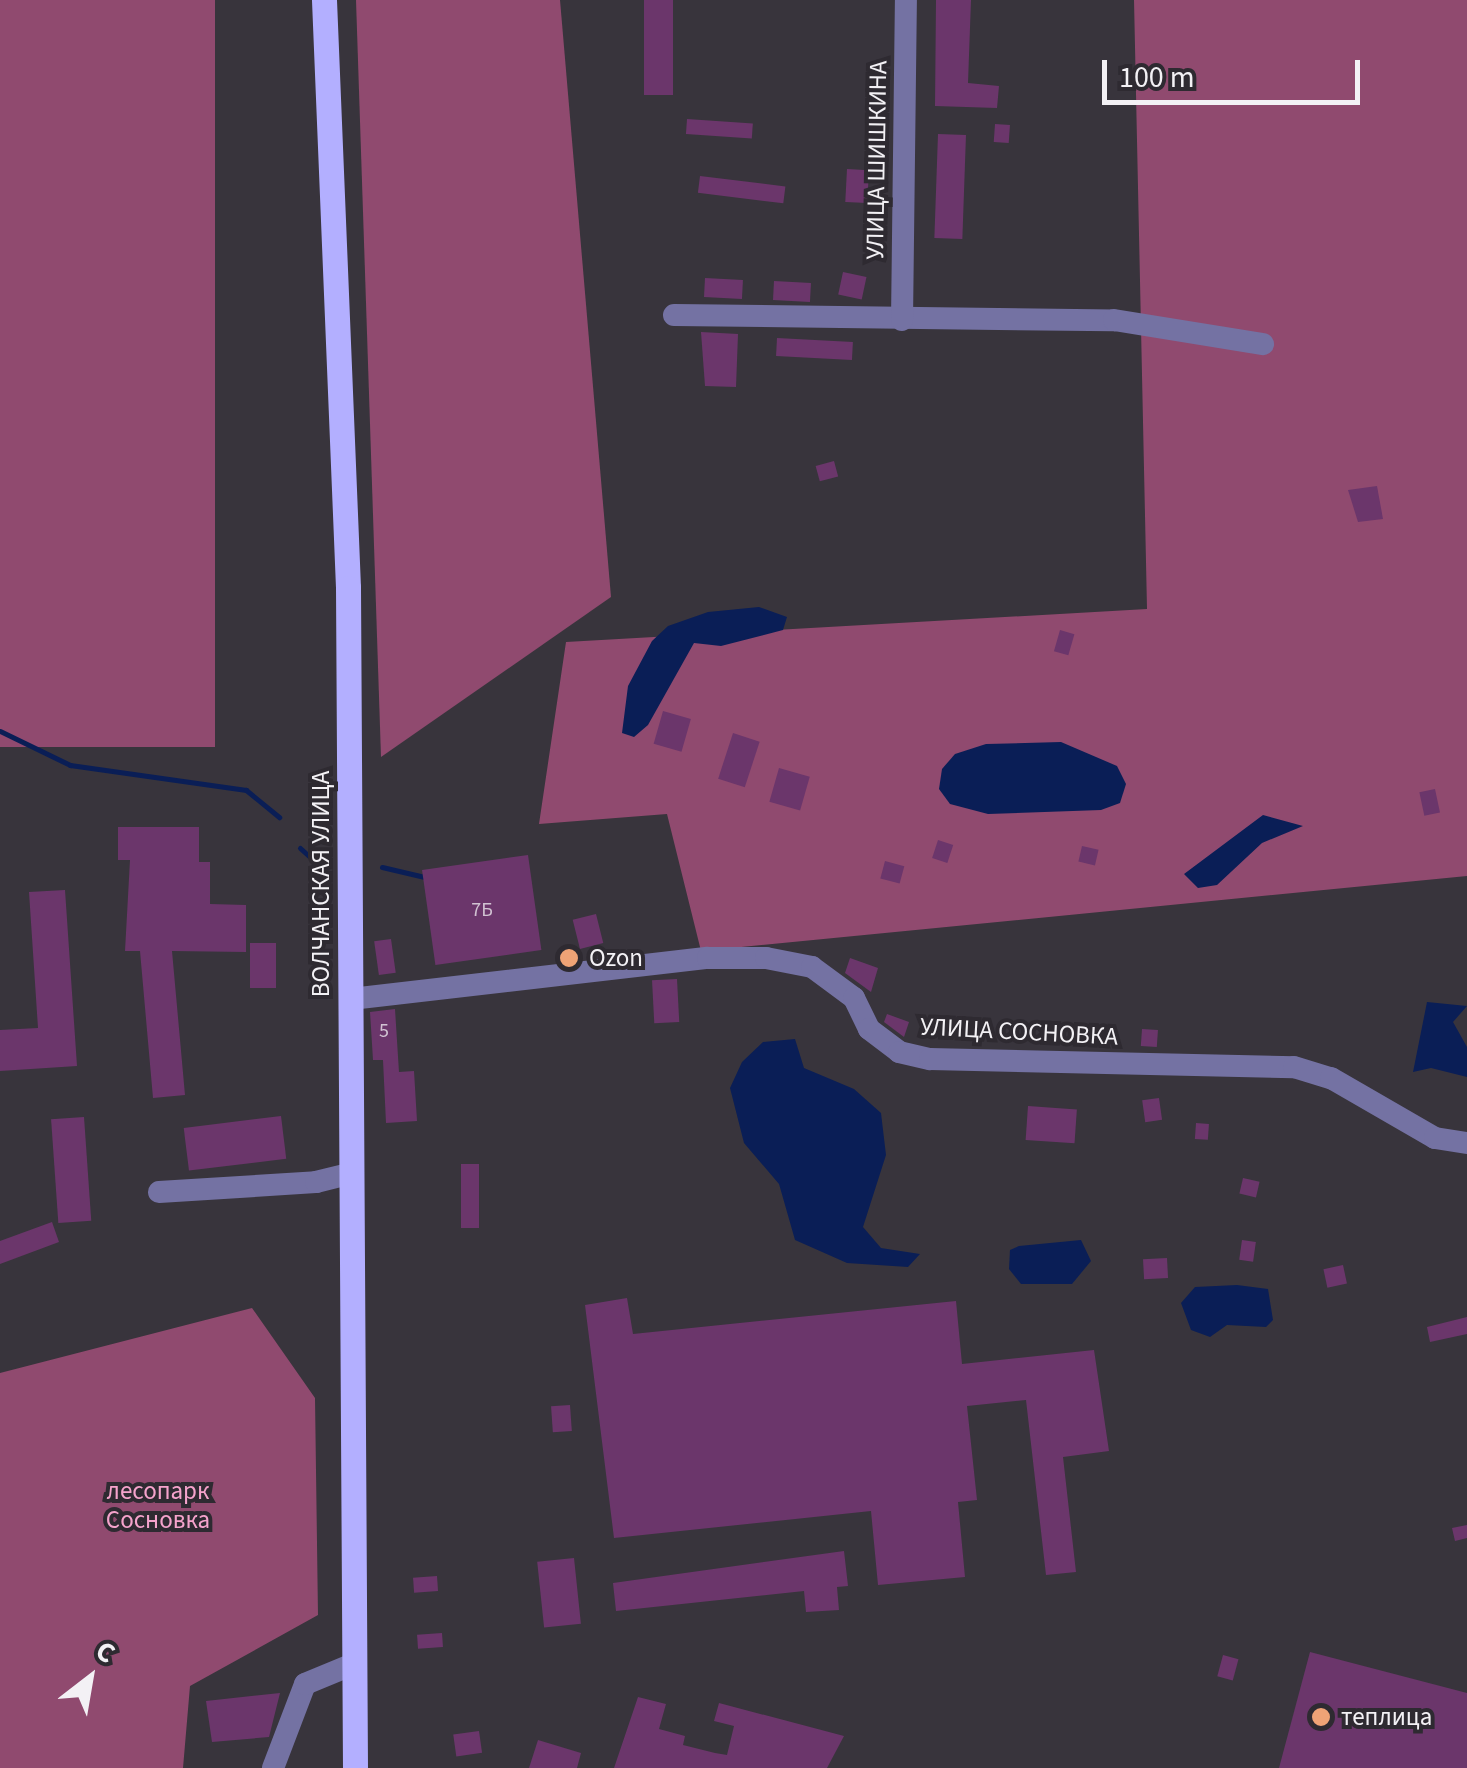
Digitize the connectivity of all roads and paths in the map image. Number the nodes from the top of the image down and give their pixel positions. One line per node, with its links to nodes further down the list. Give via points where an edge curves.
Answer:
1 (324, 0): 6 (main road, ВОЛЧАНСКАЯ УЛИЦА, via 348,588)
2 (906, 0): 4 (street, УЛИЦА ШИШКИНА)
3 (674, 315): 4 (street)
4 (902, 320): 5 (street, via 1114,320)
5 (1263, 344)
6 (350, 999): 7 (street, УЛИЦА СОСНОВКА, via 708,958 766,958 812,967 854,998 868,1029 899,1052 930,1059 1294,1067 1331,1078 1435,1138); 8 (main road, ВОЛЧАНСКАЯ УЛИЦА)
7 (1467, 1143)
8 (352, 1173): 9 (street, via 316,1182); 10 (main road, ВОЛЧАНСКАЯ УЛИЦА)
9 (159, 1192)
10 (356, 1663): 11 (street, via 305,1684); 12 (main road, ВОЛЧАНСКАЯ УЛИЦА)
11 (273, 1768)
12 (355, 1768)

